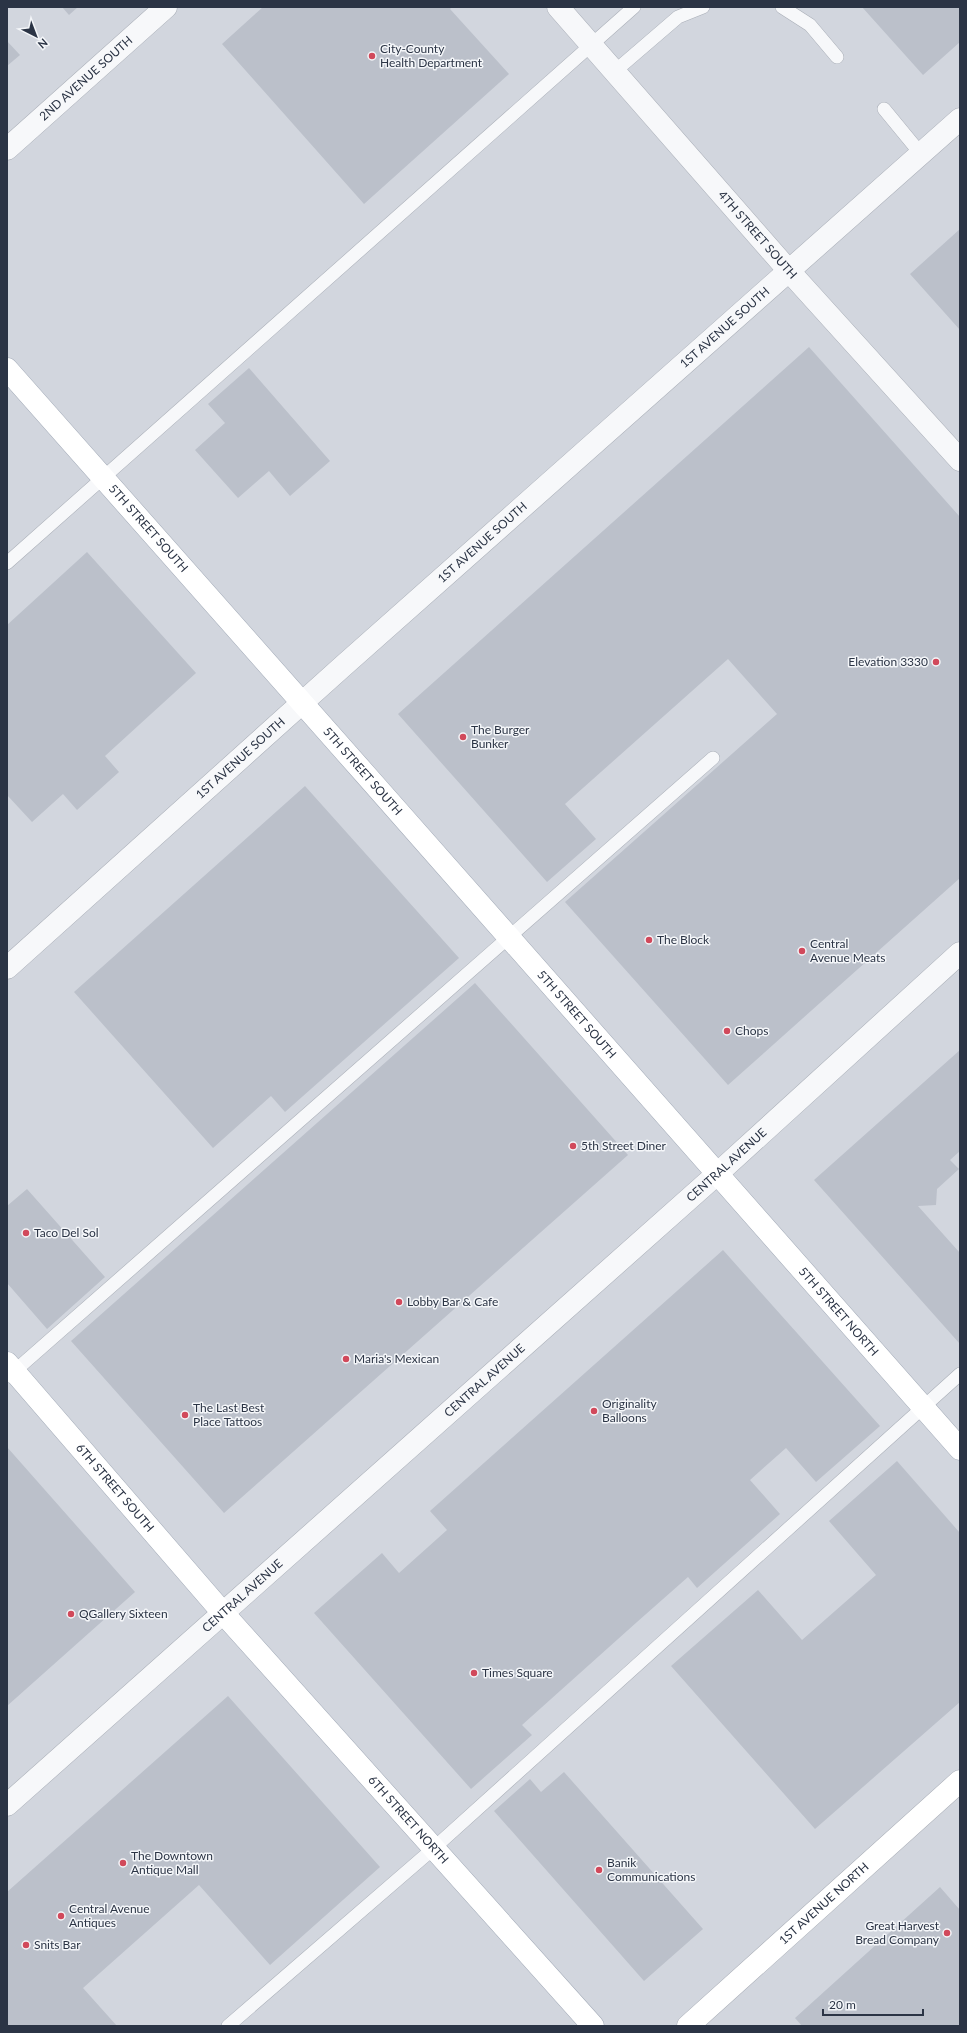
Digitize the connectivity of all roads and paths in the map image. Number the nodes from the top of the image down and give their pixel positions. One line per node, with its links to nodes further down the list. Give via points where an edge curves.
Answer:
1 (166, 7): 11 (street, 2ND AVENUE SOUTH)
2 (558, 7): 6 (street, 4TH STREET SOUTH)
3 (634, 7): 6 (lane)
4 (703, 7): 8 (lane, via 678,17)
5 (782, 7): 7 (lane, via 810,25)
6 (591, 44): 8 (street, 4TH STREET SOUTH); 16 (lane)
7 (837, 57)
8 (614, 72): 13 (street, 4TH STREET SOUTH)
9 (884, 109): 12 (lane)
10 (960, 119): 12 (street, 1ST AVENUE SOUTH)
11 (7, 149)
12 (921, 154): 13 (street, 1ST AVENUE SOUTH)
13 (789, 271): 15 (street, 4TH STREET SOUTH); 18 (street, 1ST AVENUE SOUTH)
14 (7, 369): 16 (main road, 5TH STREET SOUTH)
15 (960, 460)
16 (104, 478): 17 (lane); 18 (main road, 5TH STREET SOUTH)
17 (7, 563)
18 (303, 702): 20 (main road, 5TH STREET SOUTH); 22 (street, 1ST AVENUE SOUTH)
19 (712, 758): 20 (lane)
20 (509, 937): 23 (main road, 5TH STREET SOUTH); 24 (lane)
21 (960, 953): 23 (street, CENTRAL AVENUE)
22 (7, 968)
23 (717, 1174): 26 (main road, 5TH STREET NORTH); 28 (street, CENTRAL AVENUE)
24 (10, 1371): 28 (main road, 6TH STREET SOUTH)
25 (960, 1374): 26 (lane)
26 (923, 1406): 27 (main road, 5TH STREET NORTH); 31 (lane)
27 (960, 1449)
28 (223, 1613): 30 (street, CENTRAL AVENUE); 31 (main road, 6TH STREET NORTH)
29 (960, 1781): 34 (main road, 1ST AVENUE NORTH)
30 (7, 1805)
31 (434, 1848): 32 (lane); 33 (main road, 6TH STREET NORTH)
32 (228, 2026)
33 (593, 2026)
34 (688, 2026)

